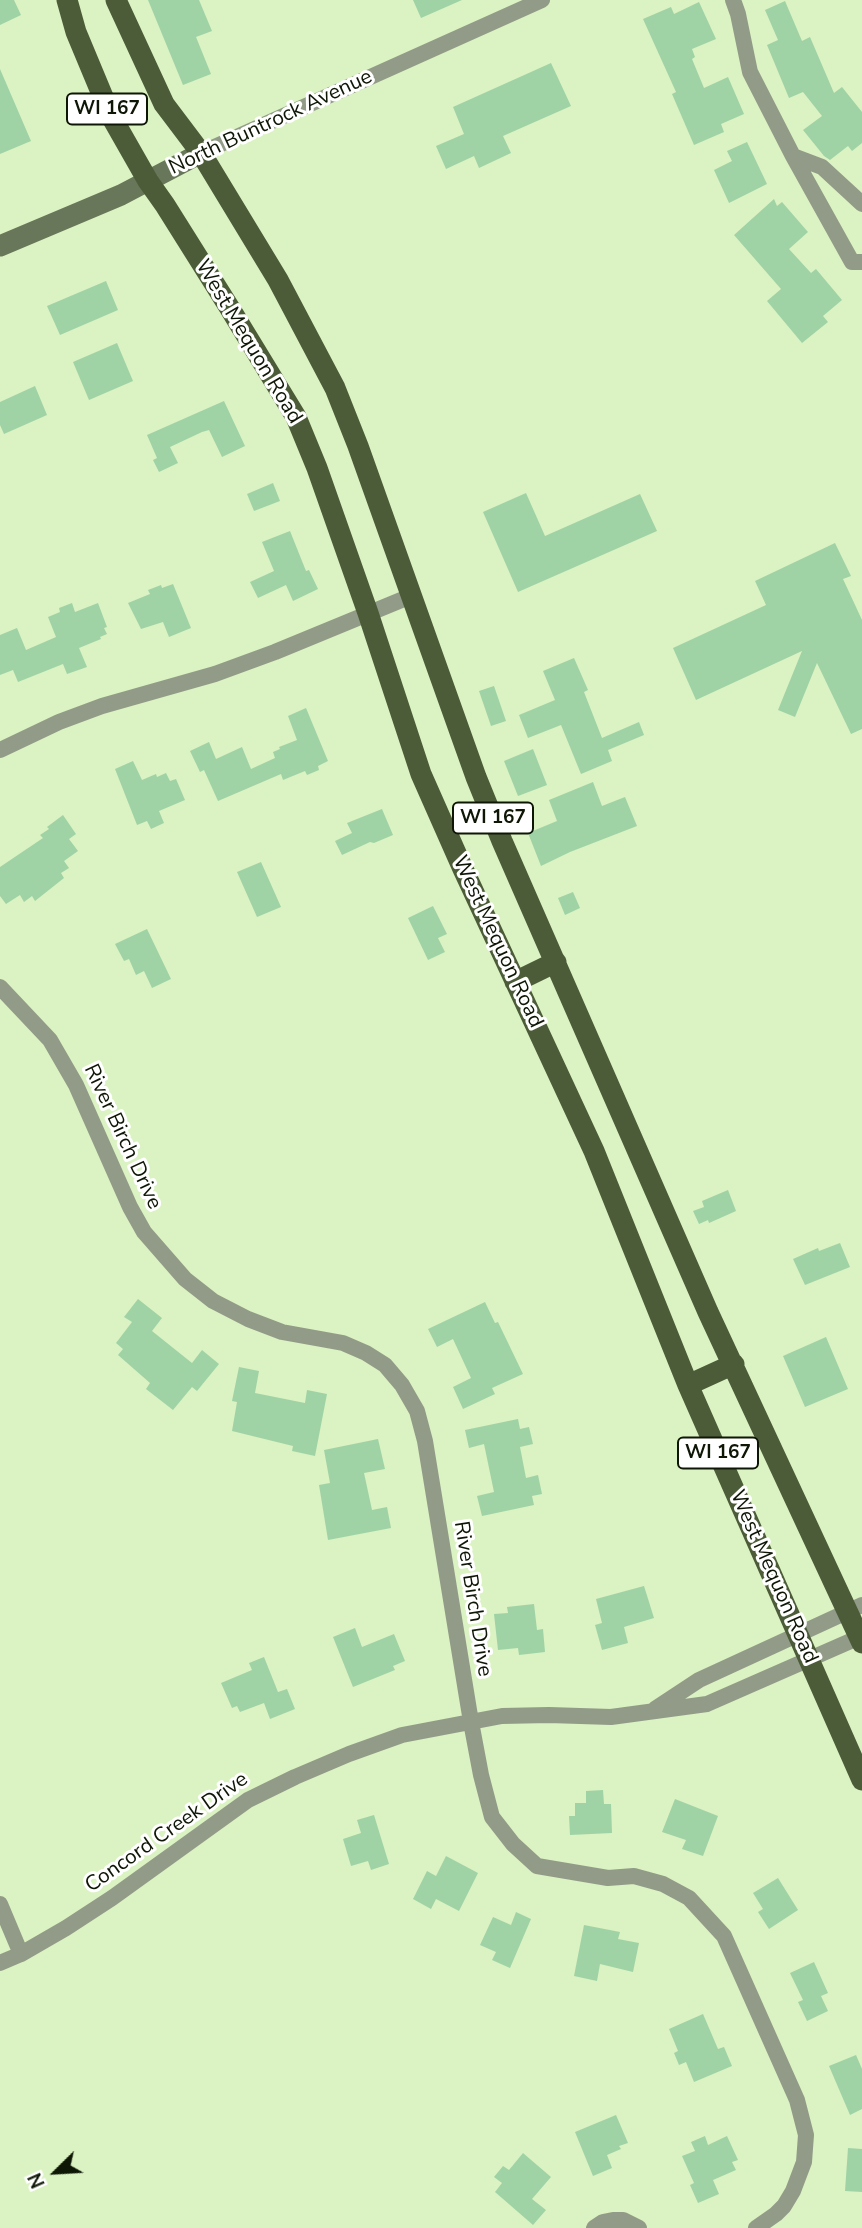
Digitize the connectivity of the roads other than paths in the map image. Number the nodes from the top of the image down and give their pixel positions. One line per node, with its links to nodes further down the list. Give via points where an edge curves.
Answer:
1 (66, 0): 7 (main road, West Mequon Road / WI 167, via 111,116)
2 (116, 0): 5 (main road, West Mequon Road / WI 167, via 164,104)
3 (542, 0): 5 (street, North Buntrock Avenue)
4 (733, 0): 6 (street, via 750,72)
5 (201, 153): 7 (street, North Buntrock Avenue); 11 (main road, West Mequon Road / WI 167, via 278,280 335,388)
6 (793, 156): 8 (street, via 822,167); 10 (street, via 852,262)
7 (148, 181): 9 (street, North Buntrock Avenue); 12 (main road, West Mequon Road / WI 167, via 296,417)
8 (862, 204)
9 (0, 246)
10 (862, 262)
11 (411, 596): 12 (street); 14 (main road, West Mequon Road / WI 167, via 476,777)
12 (368, 613): 13 (street, via 215,674 102,706); 15 (main road, West Mequon Road / WI 167, via 421,774)
13 (0, 750)
14 (556, 962): 15 (main road); 17 (main road, West Mequon Road / WI 167)
15 (515, 982): 18 (main road, West Mequon Road / WI 167, via 594,1151)
16 (0, 988): 24 (street, River Birch Drive, via 50,1040 76,1084 144,1232 185,1279 248,1320 366,1353 385,1365 402,1385 417,1411 425,1441)
17 (734, 1364): 18 (main road); 19 (main road, West Mequon Road / WI 167)
18 (688, 1385): 20 (main road, West Mequon Road / WI 167)
19 (855, 1608): 20 (street, Concord Creek Drive); 21 (main road, West Mequon Road / WI 167)
20 (797, 1633): 22 (main road, West Mequon Road / WI 167); 23 (street, Concord Creek Drive, via 699,1680)
21 (861, 1639): 22 (street, Concord Creek Drive)
22 (809, 1661): 23 (street, Concord Creek Drive, via 707,1704); 25 (main road, West Mequon Road / WI 167)
23 (653, 1710): 24 (street, Concord Creek Drive, via 611,1717 502,1716)
24 (471, 1722): 27 (street, Concord Creek Drive, via 402,1735 248,1800 112,1898); 31 (street, River Birch Drive, via 492,1817 537,1866 663,1884 689,1898 724,1936 797,2100 806,2134 804,2162 790,2197)
25 (862, 1780)
26 (0, 1904): 27 (street)
27 (21, 1954): 28 (street, Concord Creek Drive)
28 (0, 1963)
29 (594, 2228): 30 (street, via 623,2220)
30 (639, 2228)
31 (756, 2228)

